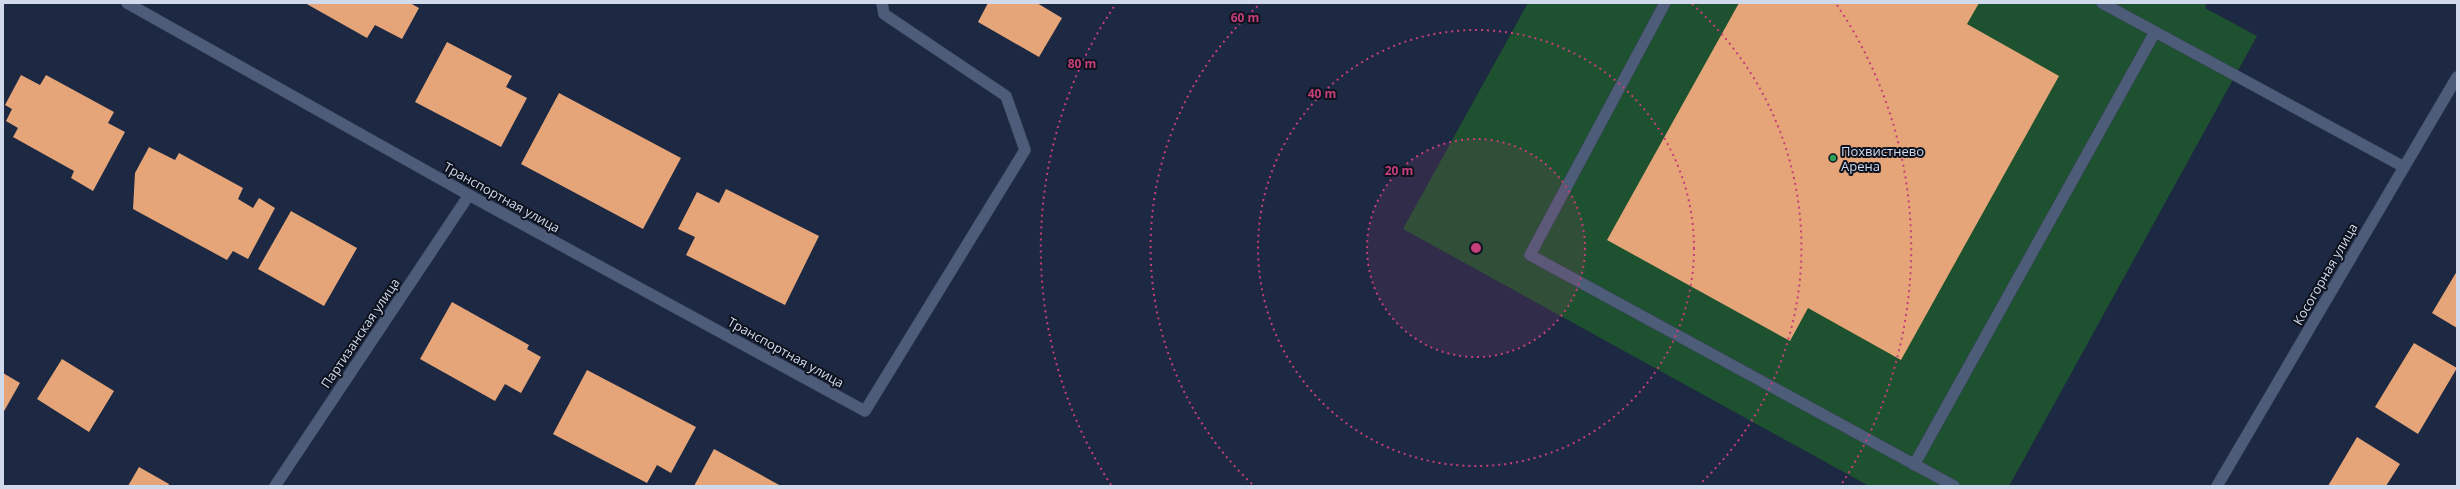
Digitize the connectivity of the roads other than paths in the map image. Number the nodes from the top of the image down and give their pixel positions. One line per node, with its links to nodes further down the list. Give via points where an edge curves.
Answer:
1 (127, 3): 8 (street, Транспортная улица)
2 (882, 3): 8 (street, Транспортная улица, via 884,14 1006,96 1025,150 866,411)
3 (1665, 3): 9 (street, via 1530,255)
4 (2102, 3): 5 (street)
5 (2155, 32): 7 (street); 9 (street)
6 (2457, 77): 7 (street, Косогорная улица)
7 (2404, 167): 12 (street, Косогорная улица)
8 (469, 195): 10 (street, Партизанская улица)
9 (1914, 465): 11 (street)
10 (275, 486)
11 (1954, 486)
12 (2217, 486)

